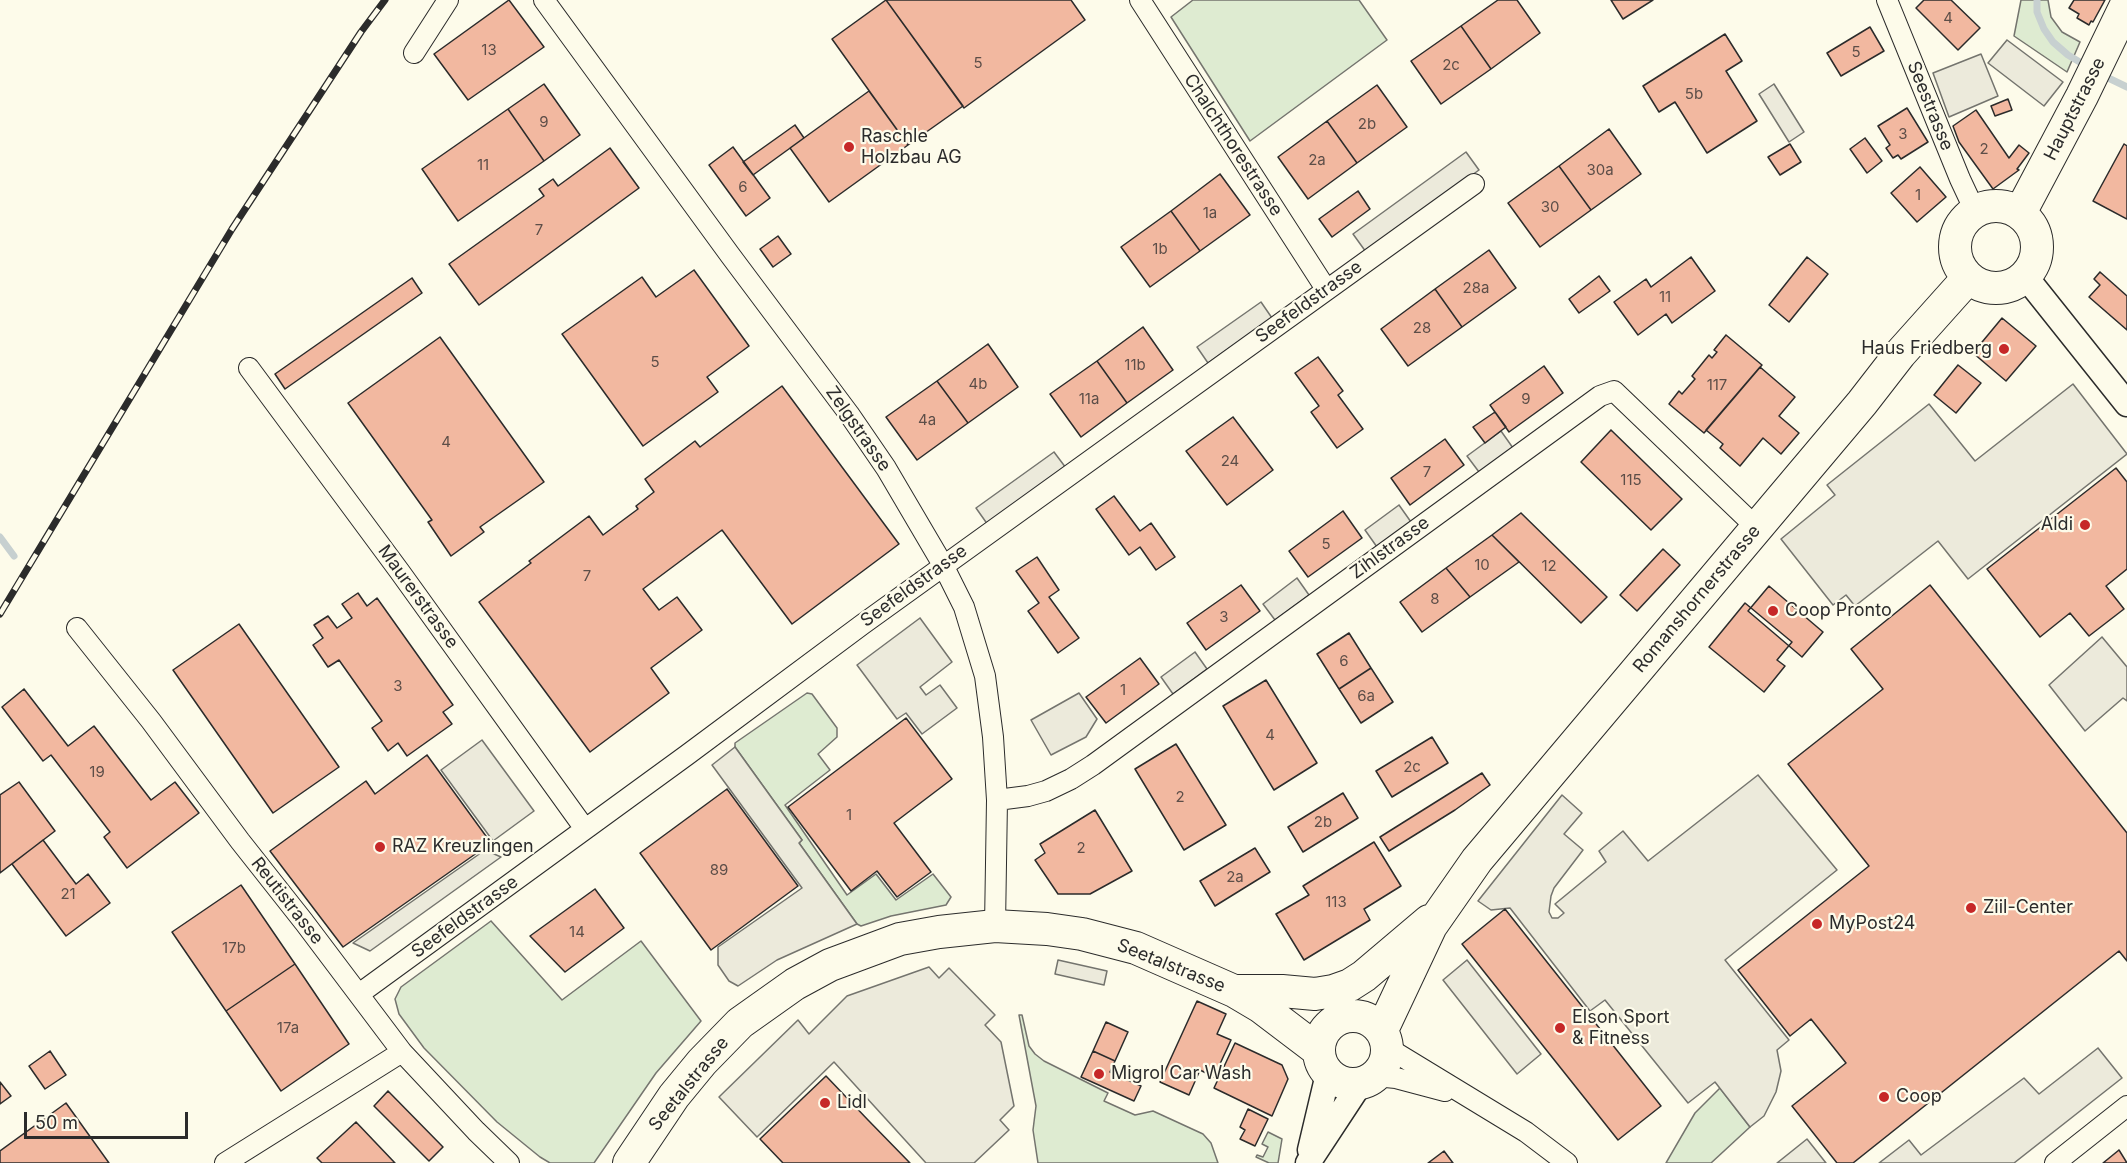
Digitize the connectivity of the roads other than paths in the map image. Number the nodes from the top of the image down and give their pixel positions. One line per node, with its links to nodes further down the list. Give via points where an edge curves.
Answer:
1 (448, 0): 7 (street)
2 (544, 0): 17 (street, Zelgstrasse, via 849,414)
3 (1140, 0): 13 (street, Chalchthorestrasse)
4 (1887, 0): 9 (street, Seestrasse)
5 (2127, 3): 6 (main road, Hauptstrasse)
6 (2113, 47): 10 (main road, Hauptstrasse, via 2088,85)
7 (414, 53)
8 (1474, 184): 13 (street, Seefeldstrasse)
9 (1976, 211): 10 (main road, via 1998,206); 12 (main road, via 1960,227 1954,248)
10 (2020, 213): 11 (main road, via 2033,229 2037,249)
11 (2025, 276): 12 (main road, via 1997,288); 15 (street)
12 (1968, 278): 16 (main road, Romanshornerstrasse, via 1899,354)
13 (1326, 289): 17 (street, Seefeldstrasse)
14 (249, 368): 20 (street, Maurerstrasse)
15 (2127, 404)
16 (1757, 528): 19 (street, Zihlstrasse, via 1614,391 1600,396 1093,765 1046,791); 21 (main road, Romanshornerstrasse, via 1477,860)
17 (943, 565): 19 (street, Zelgstrasse, via 964,607 985,676); 20 (street, Seefeldstrasse)
18 (77, 628): 24 (street, Reutistrasse)
19 (997, 800): 22 (street, Zelgstrasse)
20 (585, 829): 24 (street, Seefeldstrasse)
21 (1436, 918): 23 (main road, via 1342,988 1315,994); 26 (main road, Romanshornerstrasse, via 1381,990); 28 (main road, Romanshornerstrasse)
22 (995, 926): 23 (main road, Seetalstrasse, via 1047,929 1106,939); 34 (main road, Seetalstrasse, via 900,939 830,965 795,984 740,1023 702,1062)
23 (1234, 992): 25 (main road, Seetalstrasse)
24 (359, 994): 27 (street, Reutistrasse)
25 (1261, 1007): 26 (main road, Seetalstrasse); 29 (main road, Seetalstrasse)
26 (1344, 1018): 28 (main road, via 1366,1018 1376,1024); 29 (main road, via 1326,1029 1321,1039)
27 (402, 1052): 32 (street); 33 (street, Reutistrasse)
28 (1376, 1060): 29 (main road, via 1348,1084 1337,1080); 30 (street); 30 (street, via 1406,1081); 35 (street, Romanshornerstrasse)
29 (1324, 1062): 35 (street, Romanshornerstrasse)
30 (1465, 1096): 36 (street, via 1526,1132)
31 (2127, 1106): 37 (street)
32 (225, 1163)
33 (509, 1163)
34 (629, 1163)
35 (1307, 1163)
36 (1567, 1163)
37 (2055, 1163)

